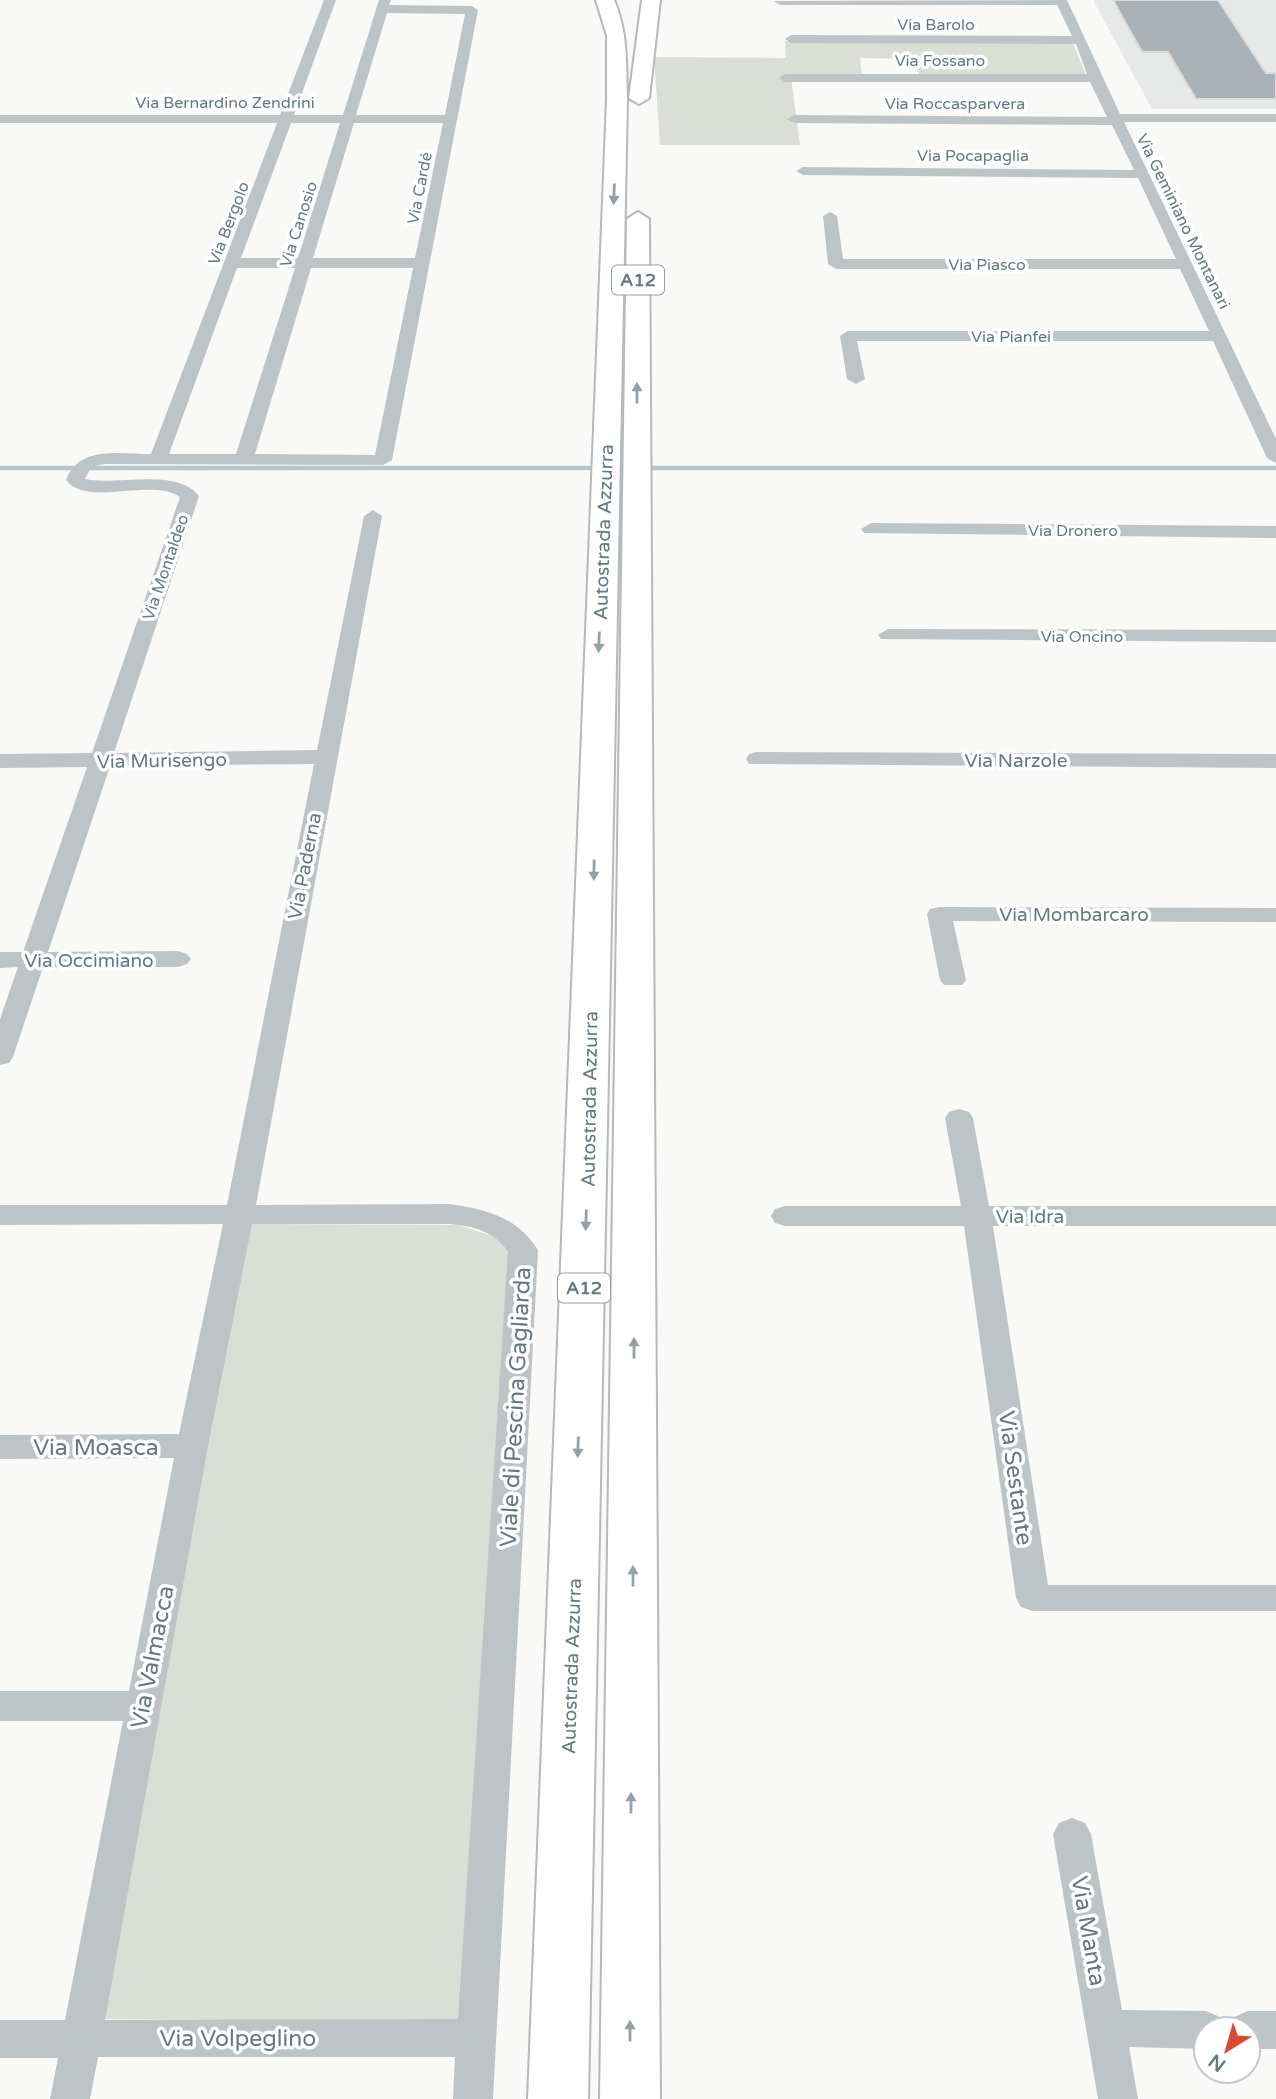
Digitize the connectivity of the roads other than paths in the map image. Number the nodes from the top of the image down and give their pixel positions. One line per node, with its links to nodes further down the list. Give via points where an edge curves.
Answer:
1 (330, 0): 16 (street, Via Bergolo)
2 (605, 0): 13 (highway)
3 (624, 0): 13 (highway)
4 (638, 0): 13 (highway)
5 (651, 0): 13 (highway)
6 (1061, 0): 7 (street); 10 (street, Via Geminiano Montanari)
7 (780, 1)
8 (384, 5): 17 (street, Via Canosio); 18 (street, Via Cardé, via 472,10)
9 (791, 39): 10 (street, Via Barolo)
10 (1080, 40): 12 (street, Via Geminiano Montanari)
11 (785, 78): 12 (street, Via Fossano)
12 (1094, 78): 19 (street, Via Geminiano Montanari)
13 (628, 98): 21 (highway); 36 (highway, Autostrada Azzurra / A12, one-way to 36)
14 (1276, 118): 19 (street, Via Roccasparvera)
15 (0, 119): 16 (street, Via Bernardino Zendrini)
16 (286, 119): 17 (street, Via Bernardino Zendrini); 27 (street, Via Bergolo)
17 (350, 119): 18 (street, Via Bernardino Zendrini); 28 (street, Via Canosio)
18 (451, 119): 26 (street, Via Cardé)
19 (1114, 119): 20 (street, Via Roccasparvera); 23 (street, Via Geminiano Montanari)
20 (794, 120)
21 (639, 126)
22 (803, 172): 23 (street, Via Pocapaglia)
23 (1144, 174): 29 (street, Via Geminiano Montanari)
24 (639, 196): 36 (highway, Autostrada Azzurra / A12, one-way to 24)
25 (830, 216): 29 (street, Via Piasco, via 836,264)
26 (422, 262): 28 (street); 35 (street, Via Cardé)
27 (232, 263): 28 (street); 33 (street, Via Bergolo)
28 (303, 263): 34 (street, Via Canosio)
29 (1186, 264): 30 (street, Via Geminiano Montanari)
30 (1219, 336): 31 (street, Via Pianfei, via 848,336); 32 (street, Via Geminiano Montanari)
31 (856, 380)
32 (1276, 458)
33 (158, 459): 34 (street, Via Montaldeo); 45 (street, Via Montaldeo, via 91,460 78,470 75,481 83,485 168,486 186,490 190,496)
34 (244, 459): 35 (street, Via Montaldeo)
35 (383, 460)
36 (621, 469): 72 (highway, Autostrada Azzurra / A12, one-way to 72, via 587,1204); 73 (highway, Autostrada Azzurra / A12, one-way to 36)
37 (373, 516): 42 (street, Via Paderna)
38 (871, 529): 39 (street, Via Dronero)
39 (1276, 532)
40 (888, 635): 41 (street, Via Oncino)
41 (1276, 636)
42 (324, 757): 45 (street, Via Murisengo); 58 (street, Via Paderna)
43 (757, 759): 46 (street, Via Narzole)
44 (0, 761): 45 (street, Via Murisengo)
45 (98, 761): 50 (street, Via Montaldeo)
46 (1276, 761)
47 (1276, 915): 51 (street, Via Mombarcaro, via 939,914)
48 (178, 959): 50 (street, Via Occimiano)
49 (0, 960): 50 (street, Via Occimiano)
50 (34, 961): 52 (street, Via Montaldeo)
51 (953, 980)
52 (0, 1057)
53 (959, 1118): 56 (street, Via Sestante)
54 (0, 1215): 58 (street, Viale di Pescina Gagliarda)
55 (785, 1216): 56 (street, Via Idra)
56 (977, 1216): 57 (street, Via Idra); 61 (street, Via Sestante, via 1033,1598)
57 (1276, 1216)
58 (239, 1217): 59 (street, Via Valmacca); 68 (street, Viale di Pescina Gagliarda, via 467,1216 503,1227 523,1250)
59 (192, 1446): 60 (street, Via Moasca); 63 (street, Via Valmacca)
60 (0, 1447)
61 (1276, 1598)
62 (0, 1706): 63 (street)
63 (143, 1706): 67 (street, Via Valmacca)
64 (1072, 1834): 65 (street, Via Manta)
65 (1106, 2028): 66 (street); 74 (street, Via Manta)
66 (1192, 2030)
67 (82, 2038): 68 (street, Via Volpeglino); 69 (street, Via Volpeglino); 70 (street, Via Valmacca)
68 (477, 2038): 71 (street, Viale di Pescina Gagliarda)
69 (0, 2039)
70 (70, 2099)
71 (472, 2099)
72 (558, 2099)
73 (630, 2099)
74 (1118, 2099)

